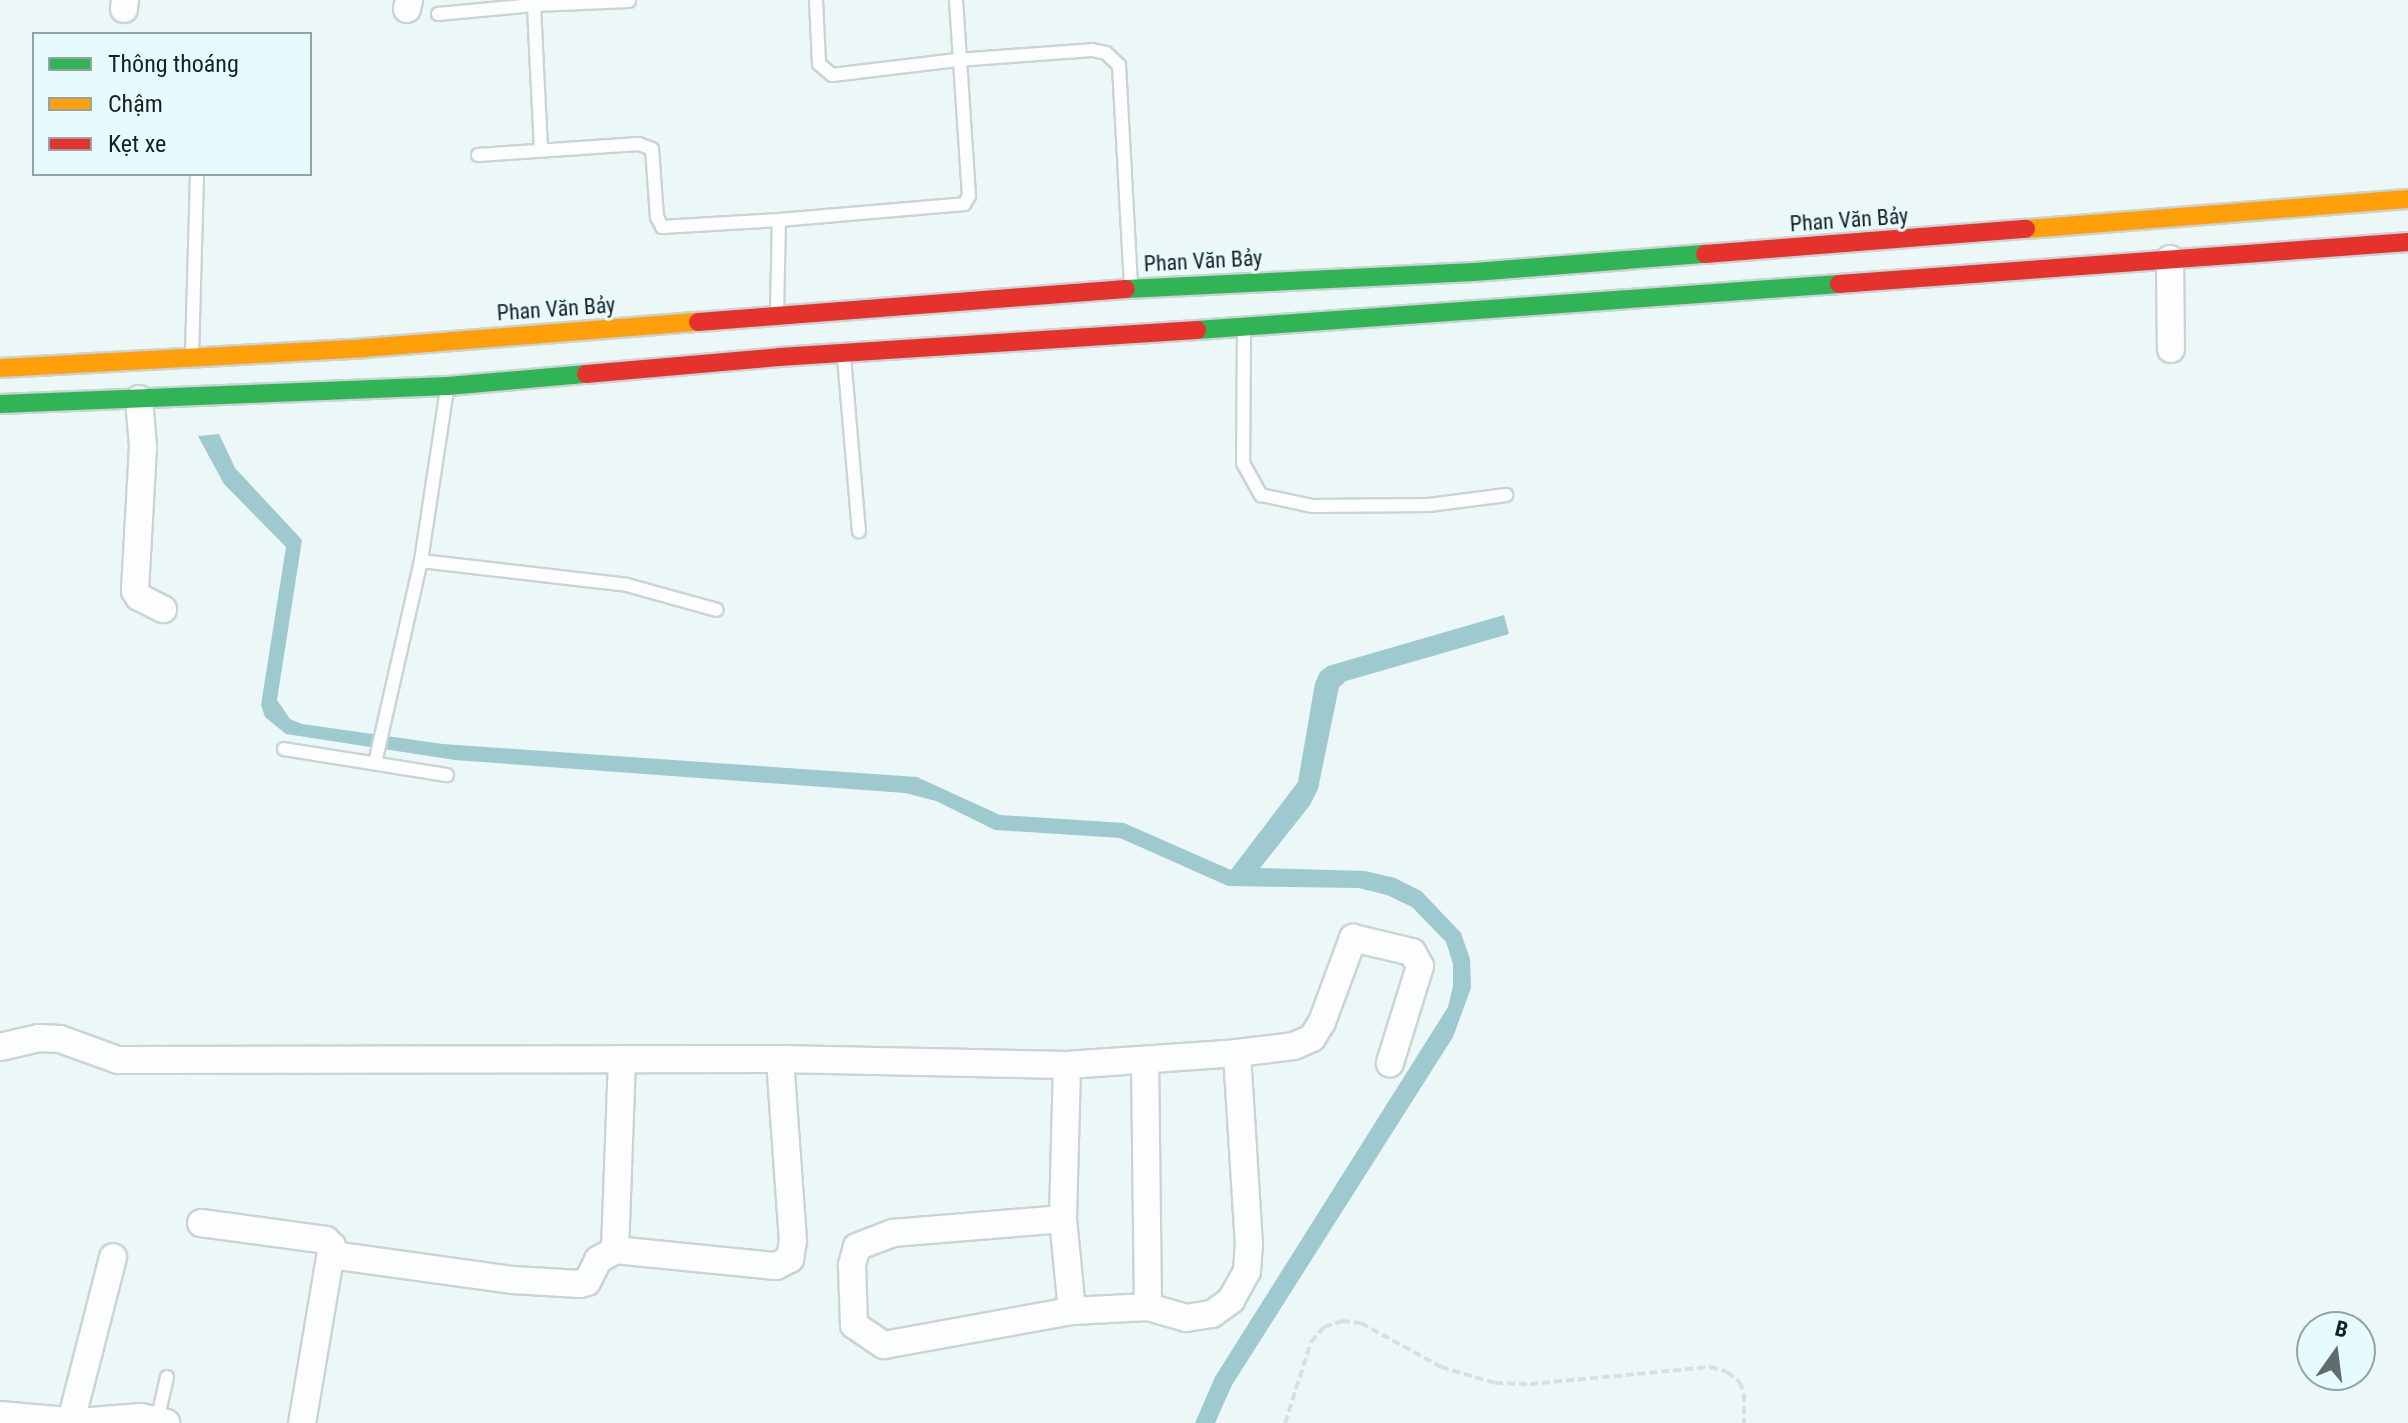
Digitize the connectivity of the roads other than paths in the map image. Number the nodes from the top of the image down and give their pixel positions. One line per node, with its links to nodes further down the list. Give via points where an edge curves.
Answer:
1 (816, 0): 6 (lane, via 819,64 832,75)
2 (956, 0): 6 (lane)
3 (629, 1): 4 (lane)
4 (534, 2): 5 (lane); 7 (lane)
5 (438, 14)
6 (957, 60): 11 (lane, via 969,196 964,204); 14 (lane, via 1092,50 1106,53 1119,65)
7 (541, 150): 8 (lane); 11 (lane, via 625,144 652,149 662,227)
8 (478, 155)
9 (197, 176): 19 (lane)
10 (2408, 199): 14 (main road, Phan Văn Bảy, via 1505,269)
11 (779, 220): 16 (lane)
12 (2408, 242): 13 (main road, Phan Văn Bảy)
13 (2170, 259): 15 (main road, Phan Văn Bảy); 17 (street)
14 (1131, 289): 16 (main road, Phan Văn Bảy)
15 (1244, 327): 18 (main road, Phan Văn Bảy); 24 (lane, via 1243,463 1261,495 1312,506 1429,505)
16 (778, 337): 18 (main road, Phan Văn Bảy); 19 (main road, Phan Văn Bảy); 21 (main road, Phan Văn Bảy)
17 (2171, 349)
18 (844, 353): 25 (lane)
19 (192, 357): 20 (main road, Phan Văn Bảy)
20 (0, 368)
21 (448, 386): 22 (main road, Phan Văn Bảy); 26 (lane)
22 (139, 399): 23 (main road, Phan Văn Bảy); 27 (street, via 143,447 135,591)
23 (0, 404)
24 (1506, 495)
25 (859, 531)
26 (421, 561): 28 (lane, via 627,585); 30 (lane)
27 (163, 609)
28 (717, 610)
29 (284, 749): 30 (lane)
30 (376, 758): 31 (lane)
31 (447, 775)
32 (0, 1047): 34 (street, via 60,1039 118,1060)
33 (1237, 1053): 36 (street); 37 (street, via 1294,1046 1312,1038 1353,938 1412,952 1420,966); 44 (street, via 1247,1271 1231,1300 1212,1314 1186,1318)
34 (622, 1059): 35 (street); 41 (street)
35 (780, 1059): 38 (street); 41 (street, via 790,1259 776,1266)
36 (1145, 1060): 38 (street); 44 (street)
37 (1390, 1063)
38 (1067, 1065): 39 (street)
39 (1063, 1219): 45 (street); 45 (street, via 893,1233 857,1247 852,1265 854,1325 884,1345)
40 (201, 1223): 42 (street, via 326,1240)
41 (615, 1250): 42 (street, via 598,1260 587,1282 580,1284)
42 (332, 1255): 50 (street)
43 (113, 1257): 48 (street)
44 (1148, 1307): 45 (street)
45 (1072, 1311)
46 (167, 1377): 49 (lane)
47 (0, 1415): 48 (street)
48 (71, 1421): 49 (street, via 141,1417)
49 (162, 1422)
50 (302, 1423)

